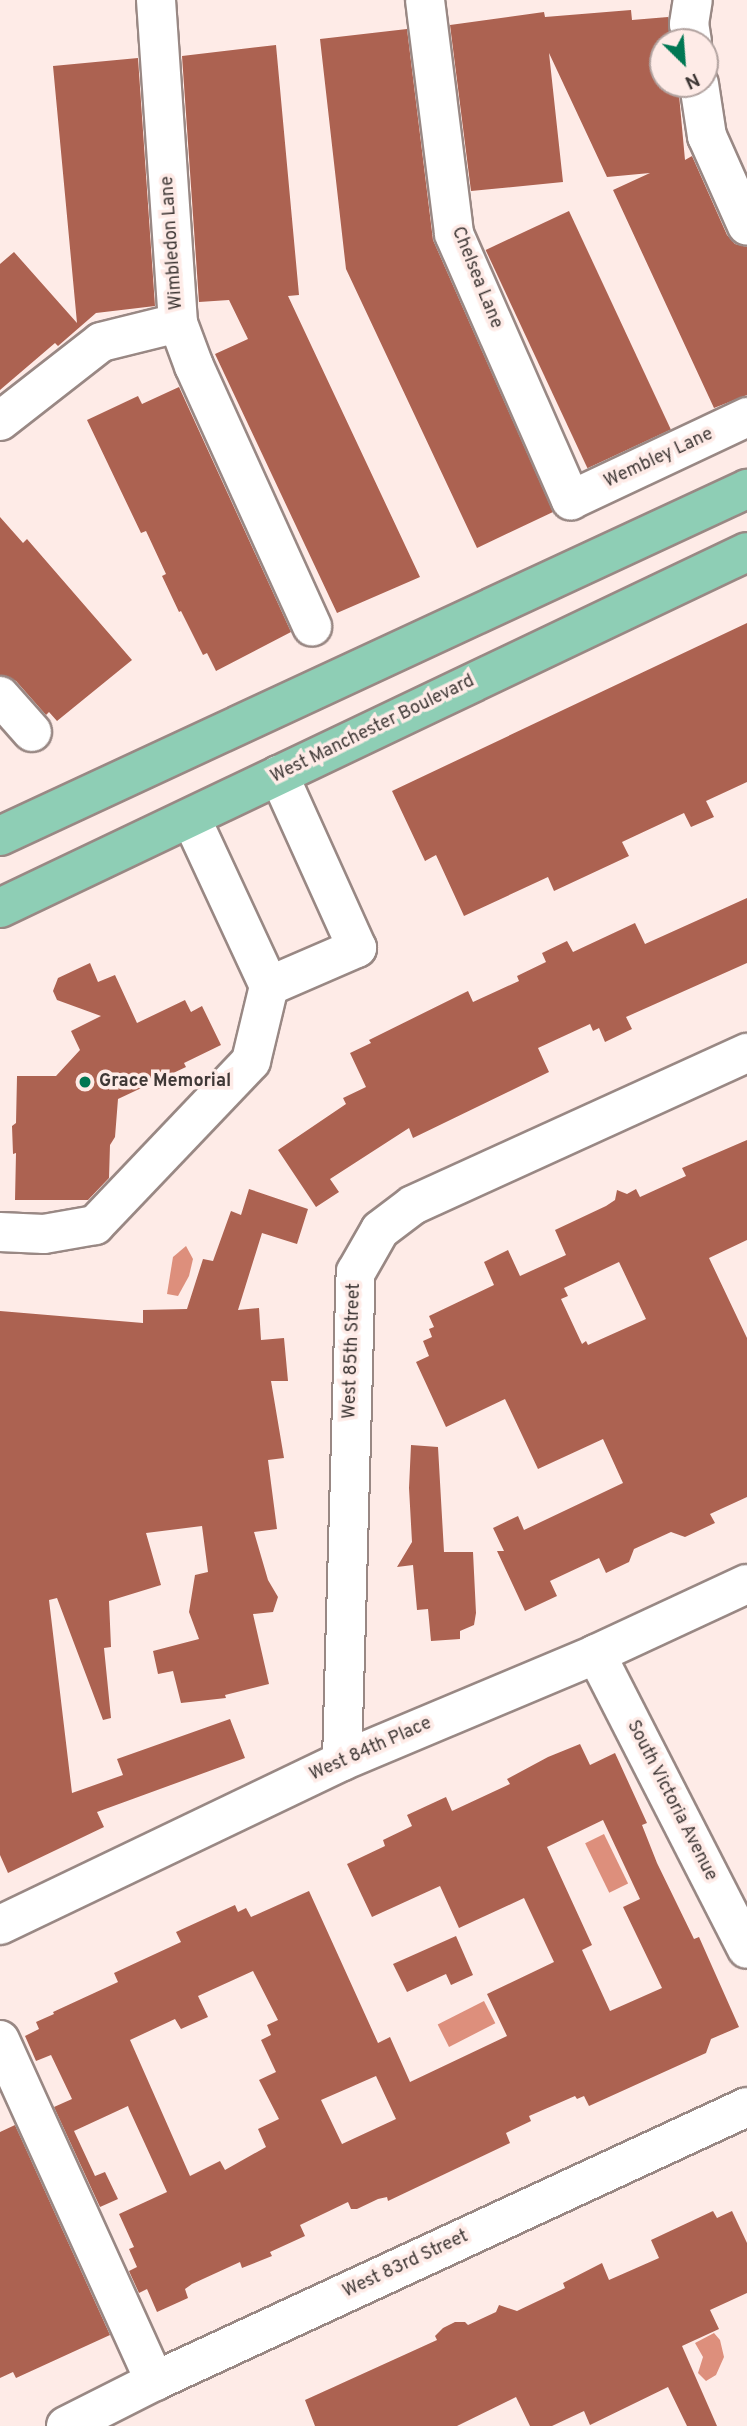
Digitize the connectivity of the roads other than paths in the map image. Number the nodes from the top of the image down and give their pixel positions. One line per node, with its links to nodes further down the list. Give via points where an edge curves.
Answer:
1 (156, 0): 7 (street, Wimbledon Lane)
2 (425, 0): 11 (street, Chelsea Lane, via 454,234)
3 (693, 0): 4 (street)
4 (690, 28)
5 (701, 98): 6 (street, via 708,136)
6 (747, 226)
7 (178, 323): 9 (street, via 101,342); 13 (street, Wimbledon Lane)
8 (747, 417): 11 (street, Wembley Lane)
9 (0, 421)
10 (747, 489): 18 (main road)
11 (571, 500)
12 (747, 552): 16 (main road, West Manchester Boulevard)
13 (312, 626)
14 (0, 696): 15 (street)
15 (32, 732)
16 (279, 775): 17 (main road, West Manchester Boulevard); 20 (street, via 357,948)
17 (191, 818): 19 (main road, West Manchester Boulevard); 20 (street)
18 (0, 836)
19 (0, 908)
20 (270, 986): 22 (street, via 251,1061 95,1225 44,1234)
21 (747, 1053): 25 (street, West 85th Street, via 413,1205 380,1230 356,1272)
22 (0, 1232)
23 (747, 1584): 24 (street, West 84th Place)
24 (596, 1654): 25 (street, West 84th Place); 27 (street, South Victoria Avenue)
25 (342, 1761): 26 (street, West 84th Place)
26 (0, 1925)
27 (747, 1949)
28 (0, 2040): 30 (street)
29 (747, 2107): 30 (street, West 83rd Street)
30 (155, 2381): 31 (street, West 83rd Street)
31 (66, 2426)

